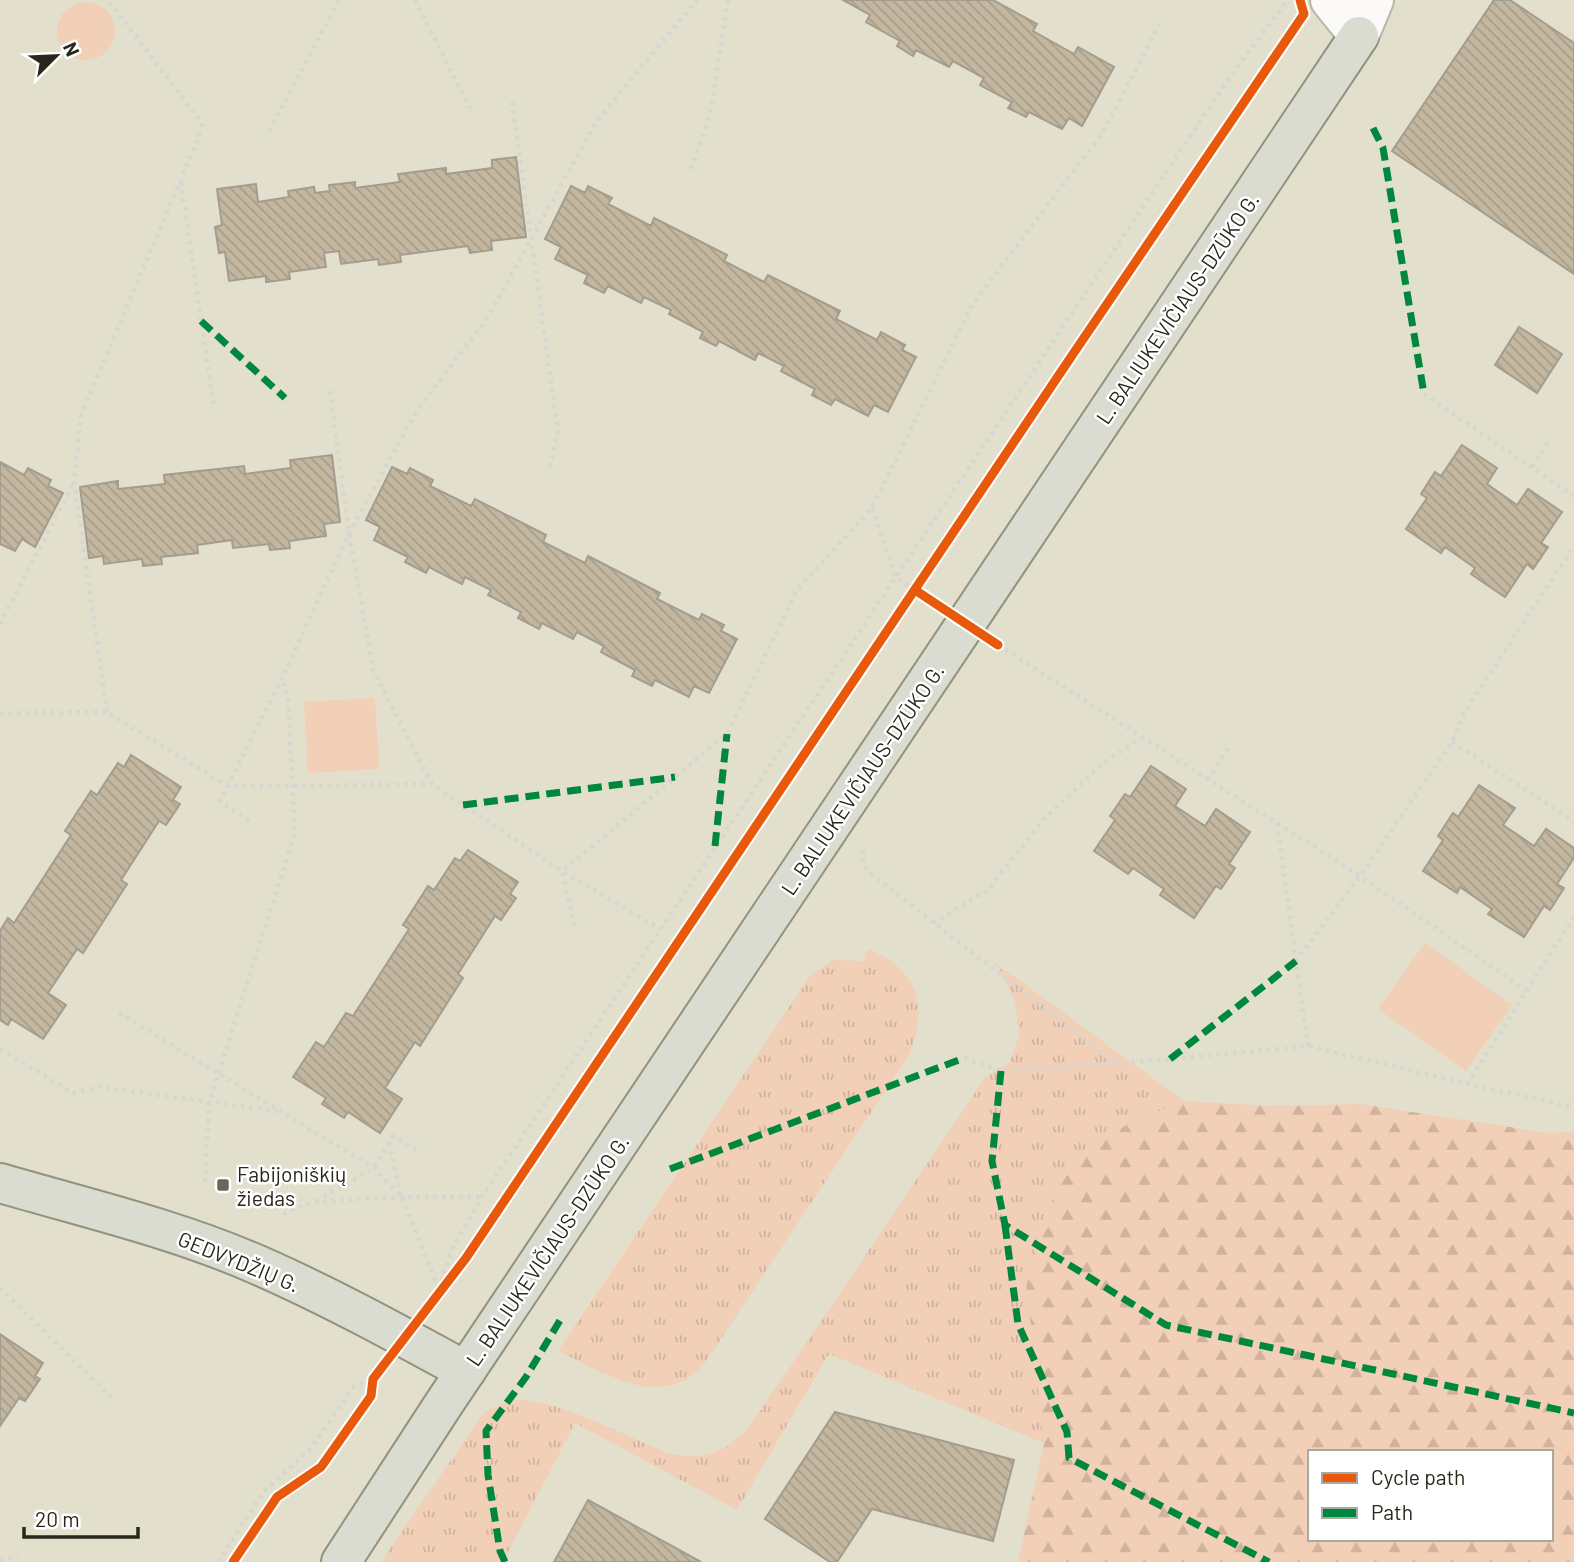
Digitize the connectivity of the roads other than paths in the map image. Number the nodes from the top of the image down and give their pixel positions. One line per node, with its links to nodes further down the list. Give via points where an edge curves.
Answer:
1 (1330, 0): 3 (street)
2 (1374, 0): 3 (street)
3 (1359, 36): 5 (main road, L. BALIUKEVIČIAUS-DZŪKO G.)
4 (0, 1184): 5 (main road, GEDVYDŽIŲ G., via 146,1225 256,1264)
5 (466, 1371): 6 (main road, L. BALIUKEVIČIAUS-DZŪKO G.)
6 (341, 1562)

